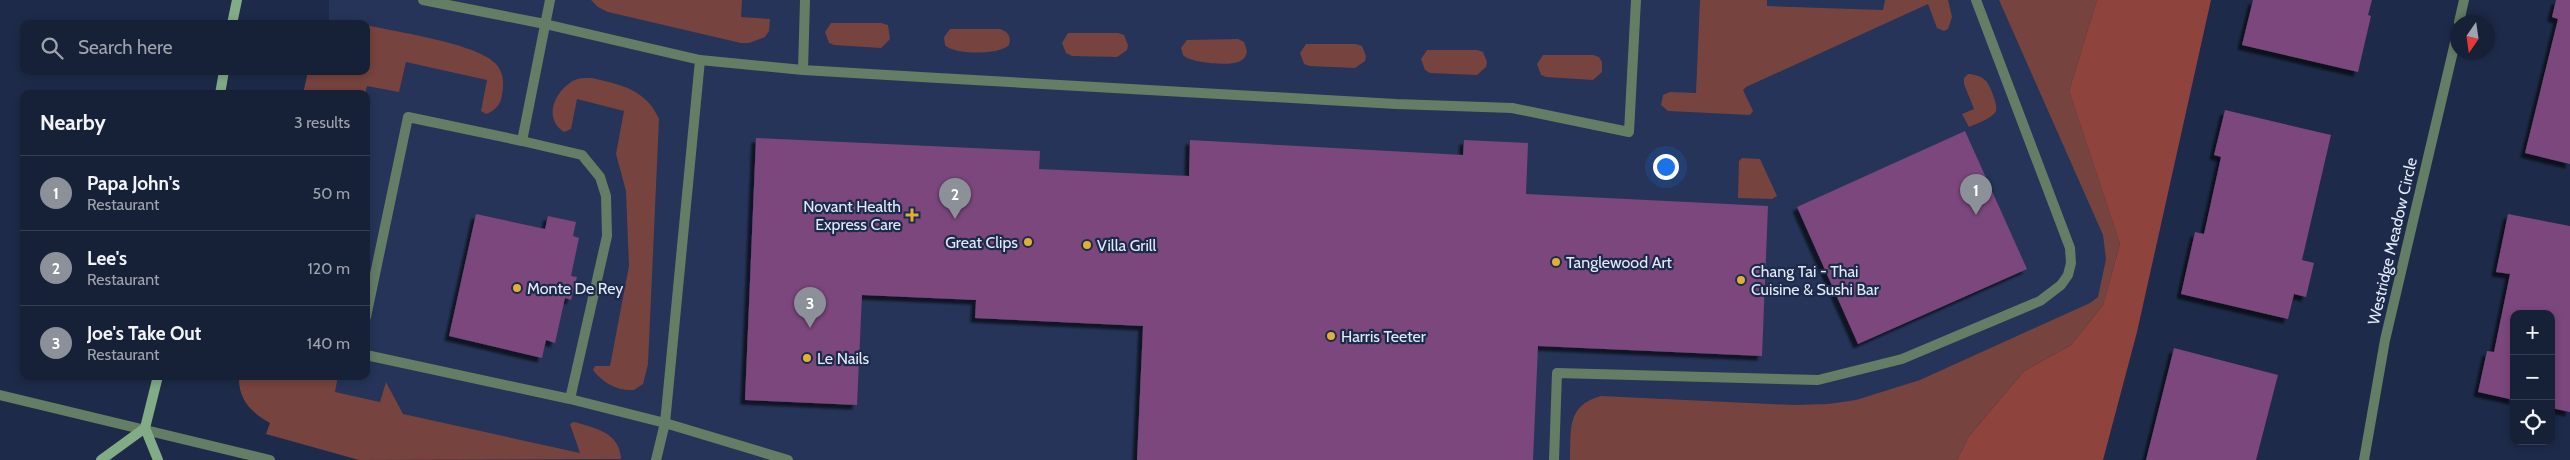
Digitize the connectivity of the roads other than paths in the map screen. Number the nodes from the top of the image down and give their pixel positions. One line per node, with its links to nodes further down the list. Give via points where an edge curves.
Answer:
1 (237, 0): 9 (main road)
2 (423, 0): 10 (street)
3 (550, 0): 10 (street)
4 (806, 0): 13 (street)
5 (1636, 0): 13 (street, via 1629,132 1512,108 1386,104)
6 (1976, 0): 29 (street, via 2070,248 2071,263 2061,285 2040,301 1902,359 1818,380 1557,373)
7 (2464, 0): 8 (street)
8 (2461, 15)
9 (233, 20)
10 (545, 24): 11 (street); 16 (street)
11 (700, 60): 13 (street); 22 (street)
12 (2451, 60): 30 (street, Westridge Meadow Circle, via 2385,340)
13 (803, 70)
14 (223, 75): 15 (main road)
15 (221, 90)
16 (522, 141): 17 (street, via 408,117); 21 (street, via 582,155 600,177 606,196 607,236)
17 (370, 298)
18 (370, 356): 21 (street)
19 (157, 380): 23 (main road)
20 (0, 395): 23 (street)
21 (570, 400): 22 (street)
22 (665, 423): 27 (street); 28 (street)
23 (146, 428): 24 (main road); 25 (main road); 26 (street)
24 (101, 460)
25 (158, 460)
26 (270, 460)
27 (656, 460)
28 (788, 460)
29 (1554, 460)
30 (2364, 460)

